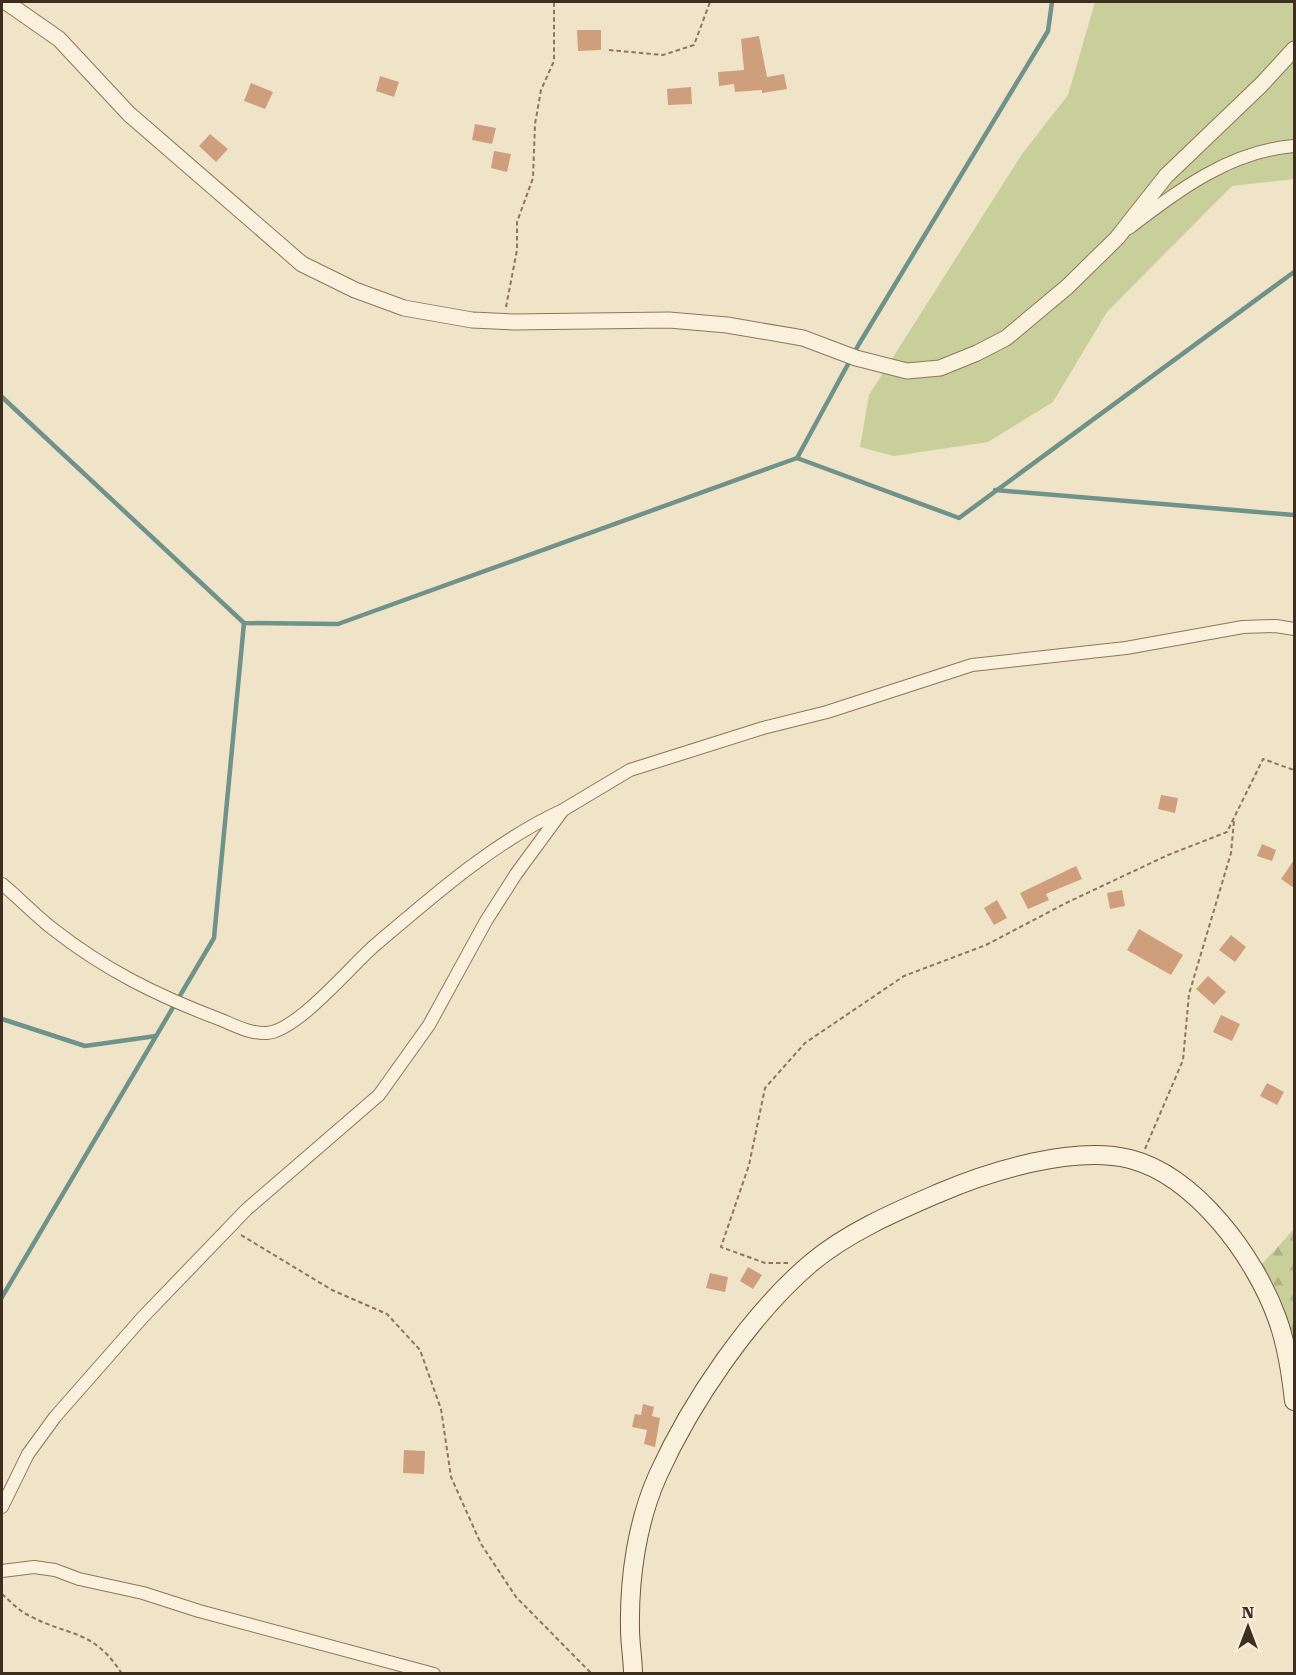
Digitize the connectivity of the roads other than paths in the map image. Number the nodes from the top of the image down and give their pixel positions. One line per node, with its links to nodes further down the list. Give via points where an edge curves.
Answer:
1 (6, 2): 4 (street, via 59,39 129,114 302,264 404,308 504,322 669,320 727,325 803,338 907,371 940,368 1006,338 1068,287)
2 (1294, 49): 4 (street, via 1166,176)
3 (1294, 146): 4 (street, via 1248,154 1215,169)
4 (1117, 238)
5 (1294, 629): 6 (street, via 1242,627 1126,648 972,665 630,770)
6 (563, 810): 7 (street, via 535,823 481,861 372,948 297,1020 267,1033 195,1011 135,985 52,929); 9 (street, via 516,874 429,1025 379,1095 228,1228 142,1318 55,1417 28,1454)
7 (2, 884)
8 (1294, 1401): 12 (main road, via 1286,1347 1263,1284 1216,1217 1182,1185 1140,1162 1090,1156 1046,1160 969,1180 834,1245 774,1298 710,1383 657,1478 635,1554 630,1631)
9 (2, 1507)
10 (2, 1571): 11 (street, via 34,1567 55,1570)
11 (434, 1674)
12 (633, 1674)

